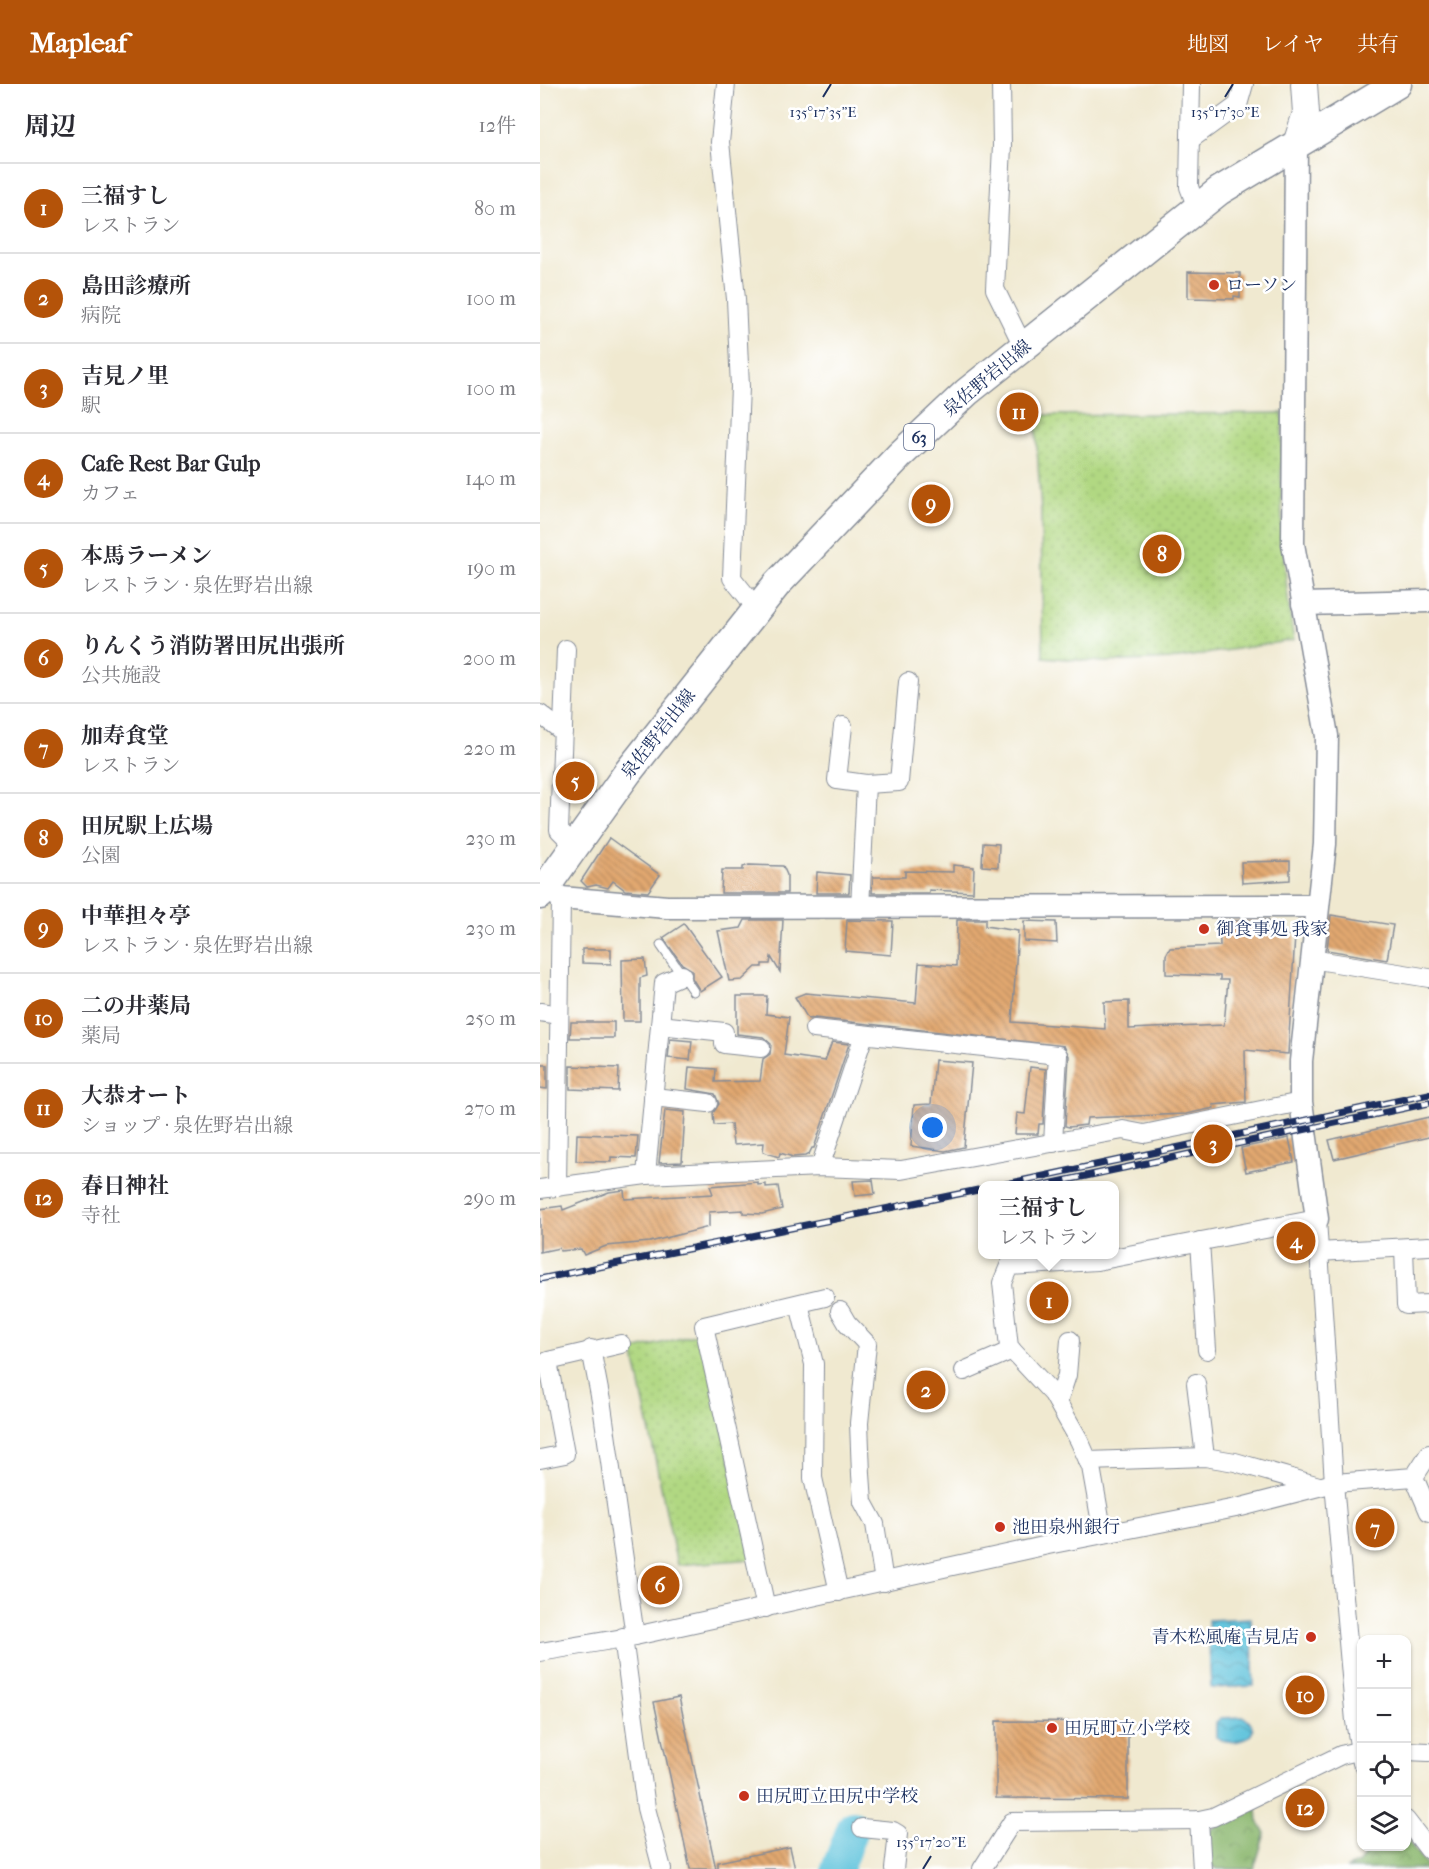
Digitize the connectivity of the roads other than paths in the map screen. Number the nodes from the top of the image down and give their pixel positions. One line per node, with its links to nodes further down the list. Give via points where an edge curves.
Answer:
1 (726, 84): 13 (street, via 720,142 736,299 740,387 732,578)
2 (1001, 84): 10 (street, via 995,289)
3 (1191, 84): 7 (street)
4 (1244, 84): 7 (street, via 1238,105)
5 (1304, 84): 8 (main road, via 1306,113)
6 (1397, 84): 8 (main road, 泉佐野岩出線 / 63)
7 (1190, 140): 9 (street, via 1189,187)
8 (1296, 144): 9 (main road, 泉佐野岩出線 / 63); 12 (street, via 1293,544)
9 (1197, 208): 10 (main road, 泉佐野岩出線 / 63)
10 (1023, 346): 13 (main road, 泉佐野岩出線 / 63, via 900,455)
11 (1429, 601): 12 (street)
12 (1303, 604): 22 (street, via 1327,736 1325,844)
13 (757, 609): 20 (main road, 泉佐野岩出線 / 63, via 628,772)
14 (566, 649): 18 (street)
15 (908, 682): 19 (street, via 899,782)
16 (540, 714): 18 (street)
17 (843, 726): 19 (street, via 837,780)
18 (563, 732): 20 (street, via 559,830)
19 (866, 784): 23 (street)
20 (575, 846): 21 (main road, 泉佐野岩出線 / 63)
21 (549, 893): 23 (street, via 667,907); 30 (street)
22 (1316, 906): 23 (street); 25 (street)
23 (860, 908)
24 (661, 945): 26 (lane)
25 (1311, 959): 27 (street); 36 (street)
26 (682, 975): 28 (lane); 31 (street, via 664,982)
27 (1429, 978)
28 (693, 991)
29 (540, 1012): 30 (street)
30 (559, 1015): 41 (street)
31 (660, 1026): 34 (street, via 724,1032 724,1044); 35 (street)
32 (814, 1029): 33 (street)
33 (864, 1035): 38 (street, via 1058,1055); 39 (street)
34 (761, 1048)
35 (653, 1097): 37 (street); 40 (street)
36 (1301, 1102): 38 (street, via 1144,1134 1124,1130); 42 (street)
37 (708, 1103)
38 (1053, 1143): 39 (street, via 902,1170)
39 (820, 1167): 40 (street)
40 (646, 1174): 41 (street)
41 (549, 1188)
42 (1317, 1219): 43 (street); 46 (street)
43 (1200, 1241): 47 (street); 57 (street)
44 (1429, 1246): 45 (street)
45 (1404, 1248): 46 (street); 51 (street, via 1406,1305)
46 (1318, 1252): 67 (street)
47 (1119, 1257)
48 (1107, 1259): 56 (street, via 1009,1266 1002,1283)
49 (825, 1297): 50 (street)
50 (799, 1304): 71 (street, via 814,1364 813,1478); 72 (street, via 704,1326)
51 (1429, 1304)
52 (840, 1311): 70 (street, via 867,1344 859,1422 863,1502 875,1524)
53 (1071, 1340): 61 (street, via 1068,1375)
54 (621, 1344): 55 (street)
55 (591, 1349): 58 (street); 73 (street, via 602,1406)
56 (1012, 1350): 59 (street); 61 (street)
57 (1207, 1350)
58 (544, 1362): 64 (street, via 565,1454)
59 (964, 1371)
60 (1196, 1383): 63 (street)
61 (1058, 1402): 65 (street)
62 (1429, 1454): 66 (street)
63 (1205, 1457): 65 (street); 67 (street)
64 (540, 1459)
65 (1088, 1461): 69 (street)
66 (1414, 1477): 67 (street); 68 (street)
67 (1327, 1485): 69 (street, via 1241,1507); 75 (street)
68 (1429, 1512)
69 (1103, 1534): 70 (street)
70 (884, 1582): 71 (street)
71 (838, 1592): 72 (street)
72 (766, 1608): 73 (street)
73 (629, 1636): 74 (street); 83 (street, via 646,1808)
74 (540, 1652)
75 (1360, 1743)
76 (1411, 1751): 77 (street)
77 (1429, 1752)
78 (1357, 1754): 79 (street, via 1341,1755 1213,1817)
79 (1199, 1820): 85 (street, via 1012,1822); 86 (street)
80 (1411, 1825): 82 (street)
81 (862, 1828): 84 (street, via 898,1834)
82 (1429, 1850)
83 (662, 1869)
84 (894, 1869)
85 (982, 1869)
86 (1202, 1869)

